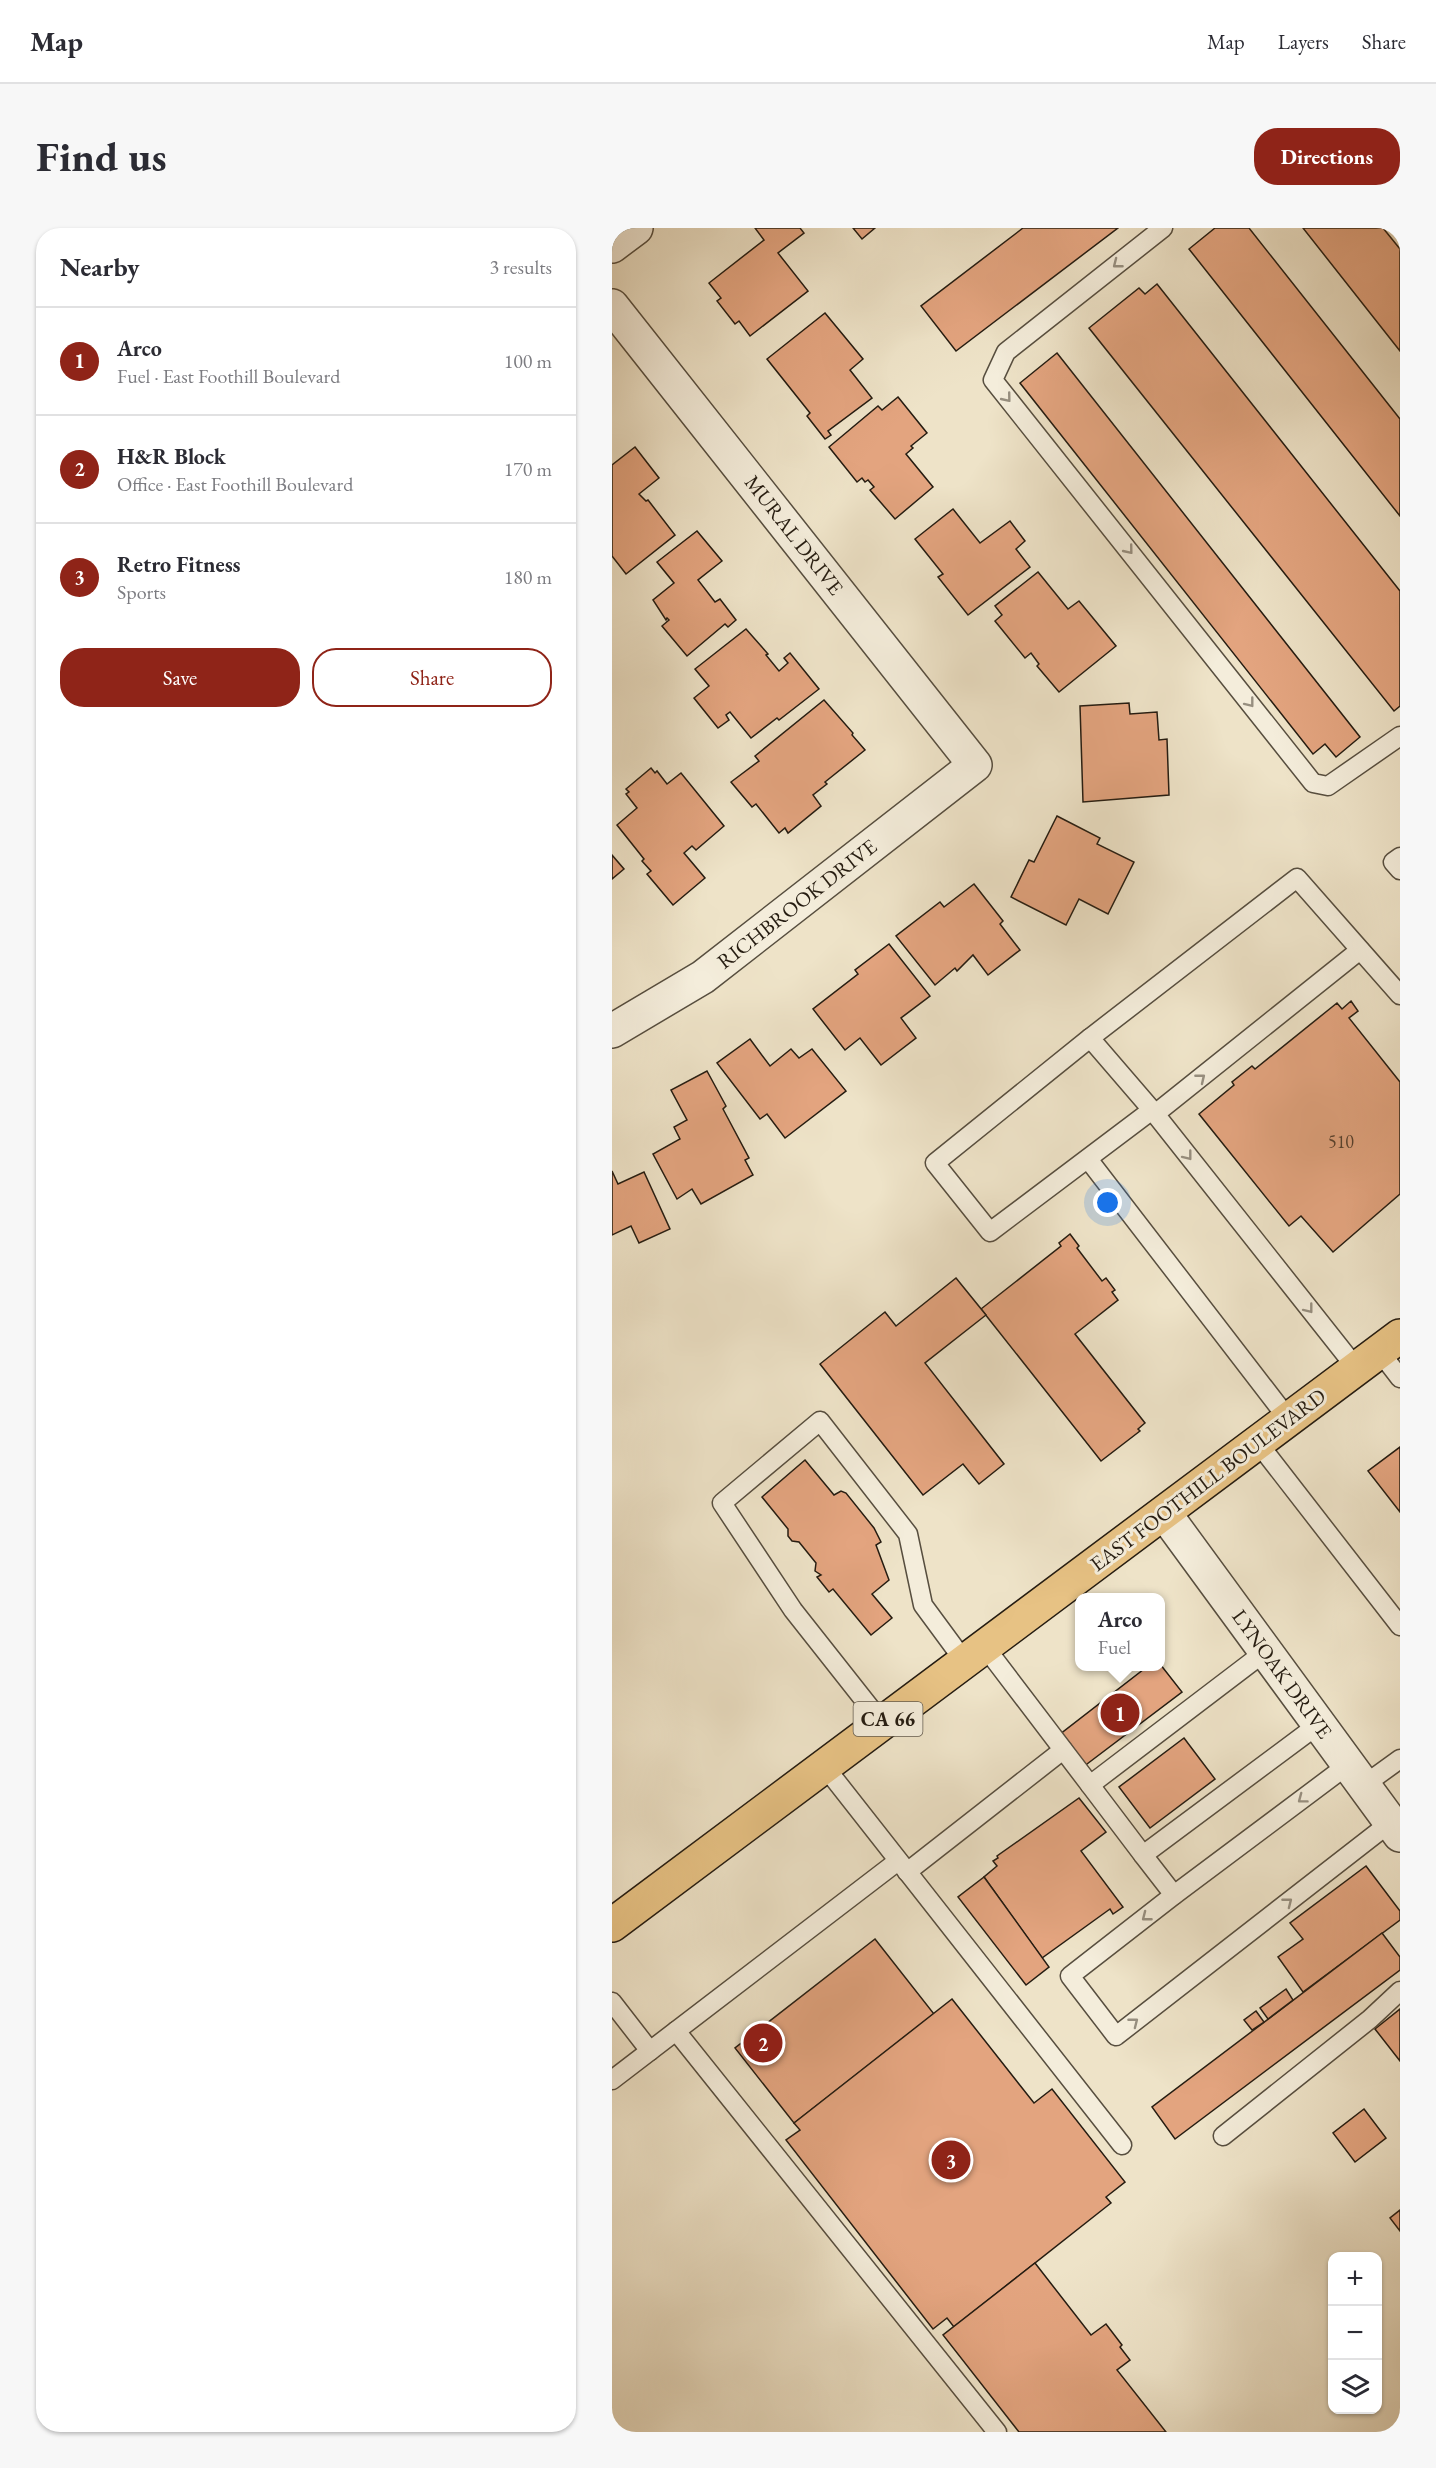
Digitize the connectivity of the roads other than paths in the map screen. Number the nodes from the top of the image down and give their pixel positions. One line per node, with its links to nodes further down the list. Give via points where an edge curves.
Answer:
1 (636, 228): 3 (street)
2 (1162, 228): 5 (lane, one-way to 5, via 1006,352 993,380 1313,783 1328,786)
3 (612, 246)
4 (612, 306): 6 (street, MURAL DRIVE)
5 (1400, 736)
6 (975, 765): 11 (street, RICHBROOK DRIVE, via 704,977)
7 (1400, 857): 8 (lane, via 1393,862)
8 (1400, 870)
9 (1360, 950): 10 (lane); 12 (lane, via 1298,878); 13 (lane, one-way to 9)
10 (1400, 996)
11 (612, 1031)
12 (1090, 1038): 13 (lane); 14 (lane, via 935,1163 990,1232)
13 (1153, 1112): 14 (lane); 15 (lane, one-way to 15)
14 (1088, 1160): 17 (lane)
15 (1379, 1352): 16 (lane); 17 (main road, EAST FOOTHILL BOULEVARD / CA 66)
16 (1400, 1378)
17 (1289, 1420): 18 (main road, EAST FOOTHILL BOULEVARD / CA 66)
18 (1258, 1443): 19 (main road, EAST FOOTHILL BOULEVARD / CA 66); 20 (lane)
19 (1165, 1514): 21 (street, LYNOAK DRIVE); 22 (main road, EAST FOOTHILL BOULEVARD / CA 66)
20 (1400, 1626)
21 (1266, 1651): 24 (street, LYNOAK DRIVE); 29 (lane)
22 (975, 1655): 23 (main road, EAST FOOTHILL BOULEVARD / CA 66); 23 (lane, via 923,1605 908,1534 820,1421 722,1503 793,1610); 25 (lane)
23 (883, 1724): 27 (main road, EAST FOOTHILL BOULEVARD / CA 66)
24 (1319, 1724): 28 (street, LYNOAK DRIVE); 31 (lane)
25 (1063, 1750): 29 (lane); 32 (lane)
26 (1400, 1759): 28 (lane)
27 (825, 1767): 32 (lane); 34 (main road, EAST FOOTHILL BOULEVARD / CA 66)
28 (1356, 1775): 30 (street, LYNOAK DRIVE); 33 (lane, one-way to 33)
29 (1090, 1785): 31 (lane)
30 (1395, 1829): 33 (lane, one-way to 30, via 1070,1976 1116,2036)
31 (1143, 1855): 33 (lane)
32 (903, 1867): 37 (lane); 41 (lane)
33 (1173, 1895)
34 (612, 1925)
35 (1400, 1991): 40 (lane)
36 (612, 2002): 38 (lane)
37 (676, 2031): 38 (lane); 42 (lane)
38 (650, 2051): 39 (lane)
39 (612, 2080)
40 (1223, 2136)
41 (1122, 2145)
42 (997, 2432)

